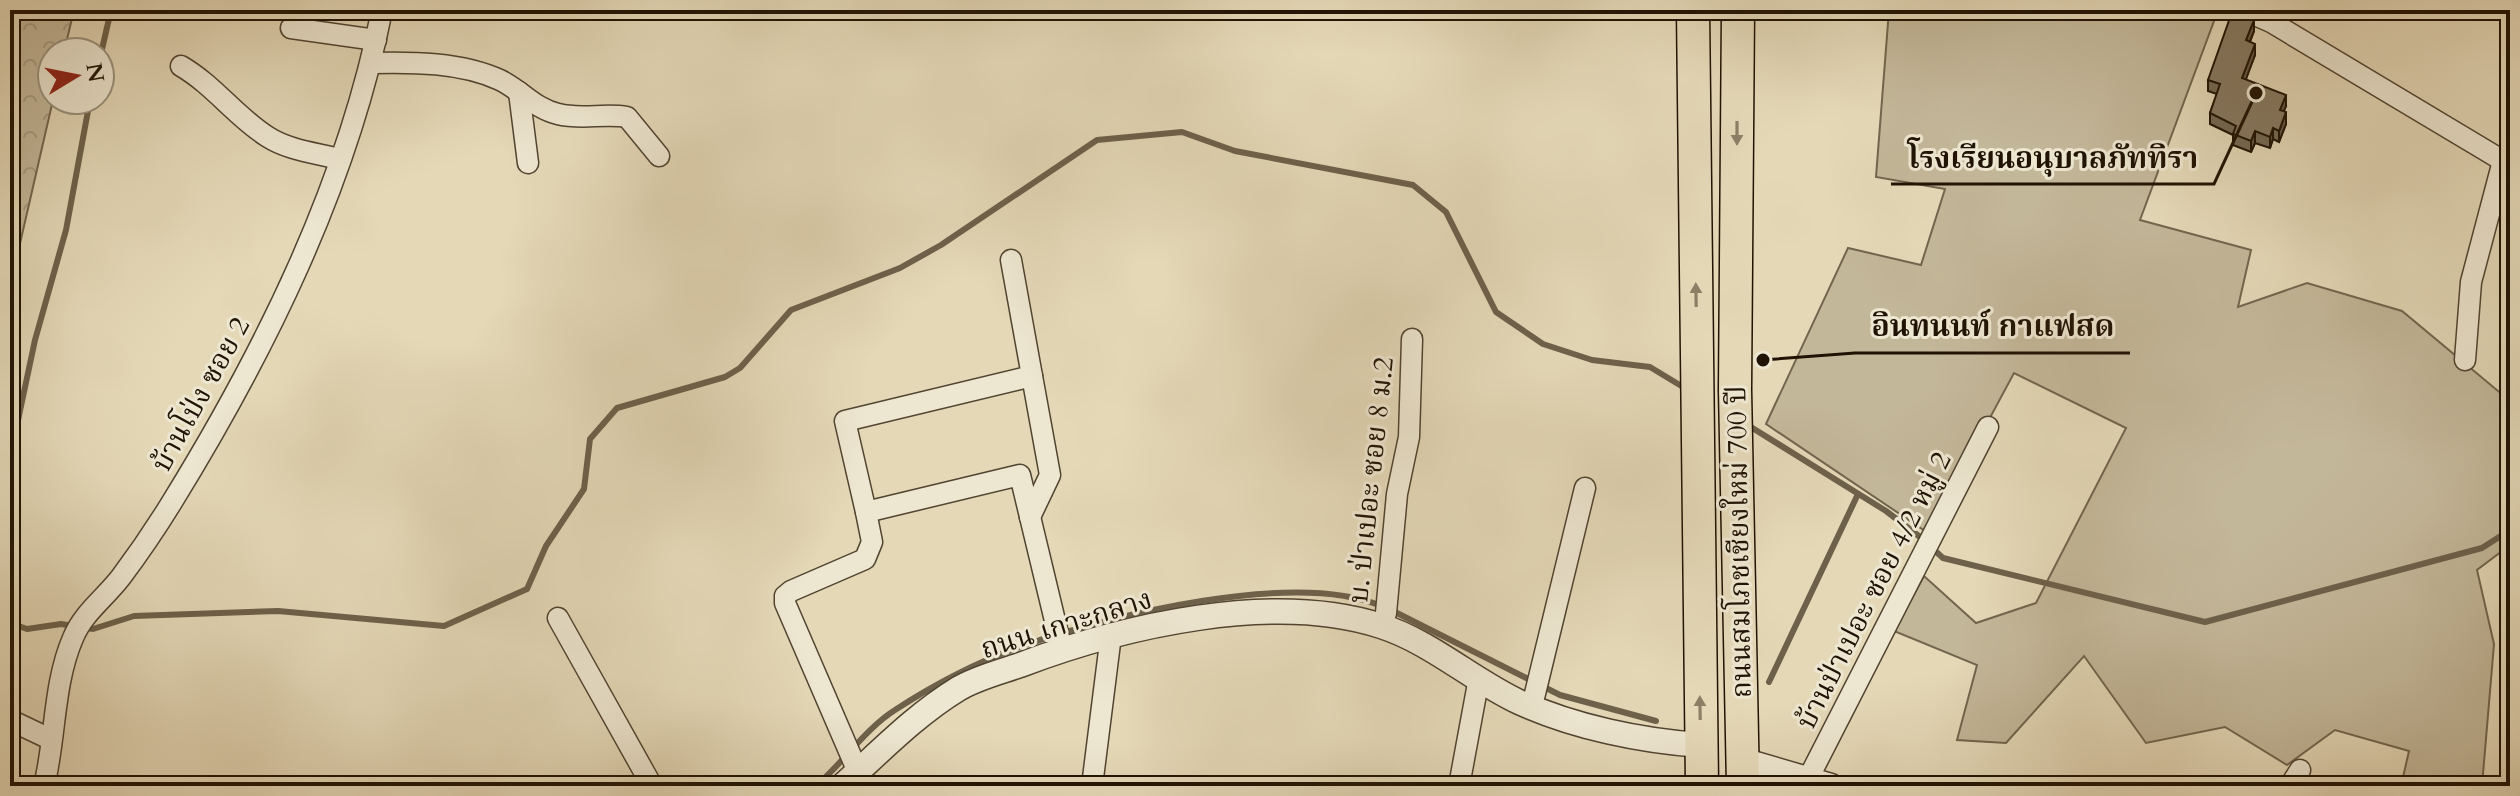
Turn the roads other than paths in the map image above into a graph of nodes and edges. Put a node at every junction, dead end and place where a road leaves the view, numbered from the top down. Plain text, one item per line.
1 (382, 10) edge
2 (1693, 10) edge
3 (1738, 10) edge
4 (2244, 10) edge
5 (291, 28) dead end
6 (376, 40) junction
7 (371, 63) junction
8 (181, 66) dead end
9 (519, 92) junction
10 (659, 156) dead end
11 (339, 159) junction
12 (528, 163) dead end
13 (2507, 163) edge
14 (1011, 260) dead end
15 (1412, 339) dead end
16 (2465, 360) dead end
17 (1032, 376) junction
18 (1988, 427) dead end
19 (1585, 488) dead end
20 (866, 512) junction
21 (1030, 517) junction
22 (1385, 614) junction
23 (558, 618) dead end
24 (1111, 635) junction
25 (1059, 640) junction
26 (1479, 678) junction
27 (1532, 706) junction
28 (10, 720) edge
29 (50, 739) junction
30 (1701, 745) junction
31 (850, 766) edge
32 (1743, 773) edge
33 (1808, 779) junction
34 (44, 786) edge
35 (652, 786) edge
36 (1092, 786) edge
37 (1459, 786) edge
38 (1702, 786) edge
39 (1831, 786) edge

1 - 6 street, บ้านโป่ง ซอย 2
30 -> 2 main road, ถนนสมโภชเชียงใหม่ 700 ปี
3 -> 32 main road, ถนนสมโภชเชียงใหม่ 700 ปี
4 - 13 street
5 - 6 street
6 - 7 street, บ้านโป่ง ซอย 2
7 - 9 street
7 - 11 street, บ้านโป่ง ซอย 2
8 - 11 street
9 - 10 street
9 - 12 street
11 - 29 street, บ้านโป่ง ซอย 2
13 - 16 street
14 - 17 street
15 - 22 street, บ. ป่าเปอะ ซอย 8 ม.2
17 - 20 street
17 - 21 street
18 - 33 street, บ้านป่าเปอะ ซอย 4/2 หมู่ 2
19 - 27 street
20 - 21 street
20 - 31 street
21 - 25 street
22 - 24 street, ถนน เกาะกลาง
22 - 26 street, ถนน เกาะกลาง
23 - 35 street
24 - 25 street, ถนน เกาะกลาง
24 - 36 street
25 - 31 street, ถนน เกาะกลาง
26 - 27 street, ถนน เกาะกลาง
26 - 37 street
27 - 30 street, ถนน เกาะกลาง
28 - 29 street
29 - 34 street, บ้านโป่ง ซอย 2
30 - 38 main road, ถนนสมโภชเชียงใหม่ 700 ปี
32 - 33 street
33 - 39 street

